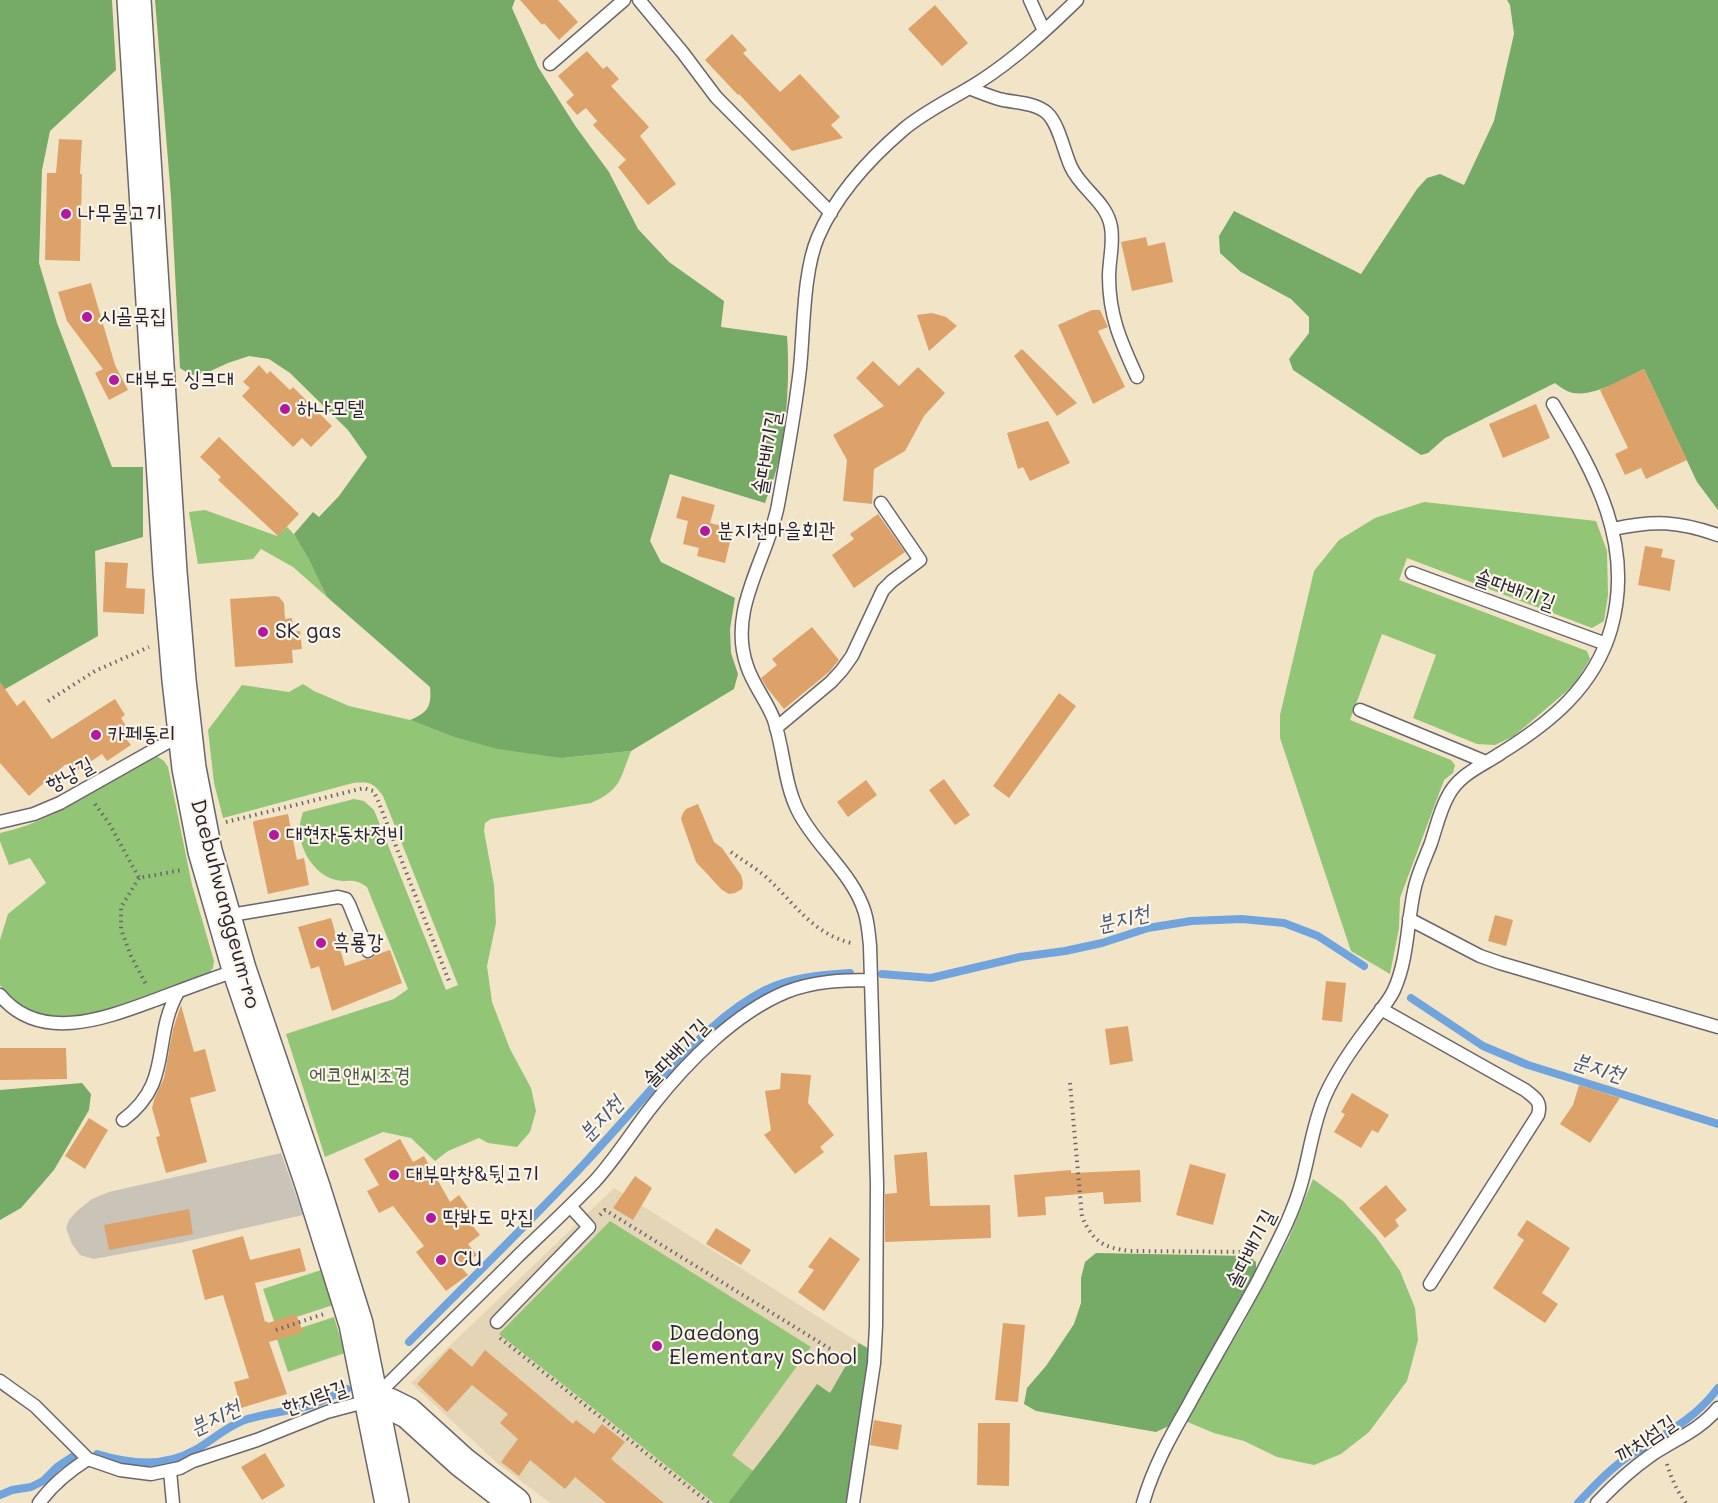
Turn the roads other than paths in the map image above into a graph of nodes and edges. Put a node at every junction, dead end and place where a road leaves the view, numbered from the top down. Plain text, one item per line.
1 (134, 0) edge
2 (624, 0) edge
3 (639, 0) edge
4 (1030, 0) edge
5 (1077, 0) edge
6 (1044, 32) junction
7 (550, 64) dead end
8 (969, 88) junction
9 (831, 213) junction
10 (1137, 377) dead end
11 (1553, 404) dead end
12 (881, 503) dead end
13 (1613, 530) junction
14 (1718, 535) edge
15 (1412, 573) dead end
16 (1606, 644) junction
17 (1360, 710) dead end
18 (776, 728) junction
19 (185, 732) junction
20 (1486, 762) junction
21 (0, 822) edge
22 (224, 916) junction
23 (1409, 919) junction
24 (368, 951) dead end
25 (239, 969) junction
26 (871, 980) junction
27 (178, 992) junction
28 (0, 994) edge
29 (1381, 1009) junction
30 (1718, 1027) edge
31 (123, 1120) dead end
32 (570, 1206) junction
33 (1430, 1284) dead end
34 (497, 1322) road end
35 (0, 1381) edge
36 (372, 1400) junction
37 (1718, 1408) edge
38 (88, 1459) junction
39 (170, 1471) junction
40 (39, 1503) edge
41 (173, 1503) edge
42 (392, 1503) edge
43 (515, 1503) edge
44 (853, 1503) edge
45 (1143, 1503) edge
46 (1597, 1503) edge

1 - 19 main road, Daebuhwanggeum-ro
2 - 7 lane
3 - 9 lane
4 - 6 lane
5 - 6 lane, 솔따배기길
6 - 8 lane, 솔따배기길
8 - 9 lane, 솔따배기길
8 - 10 lane
9 - 18 lane, 솔따배기길
11 - 13 lane, 솔따배기길
12 - 18 lane
13 - 14 lane
13 - 16 lane, 솔따배기길
15 - 16 lane, 솔따배기길
16 - 20 lane, 솔따배기길
17 - 20 lane
18 - 26 lane, 솔따배기길
19 - 21 lane, 항낭길
19 - 22 main road, Daebuhwanggeum-ro
20 - 23 lane, 솔따배기길
22 - 24 lane
22 - 25 main road, Daebuhwanggeum-ro
23 - 29 lane, 솔따배기길
23 - 30 lane
25 - 27 lane
25 - 36 main road, Daebuhwanggeum-ro
26 - 32 lane, 솔따배기길
26 - 44 lane, 솔따배기길
27 - 28 lane
27 - 31 lane
29 - 33 lane
29 - 45 lane, 솔따배기길
32 - 34 lane
32 - 36 lane, 솔따배기길
35 - 38 lane, 한지락길
36 - 39 lane, 한지락길
36 - 42 main road, Daebuhwanggeum-ro
36 - 43 street
37 - 46 lane, 까치섬길
38 - 39 lane, 한지락길
38 - 40 lane
39 - 41 lane

